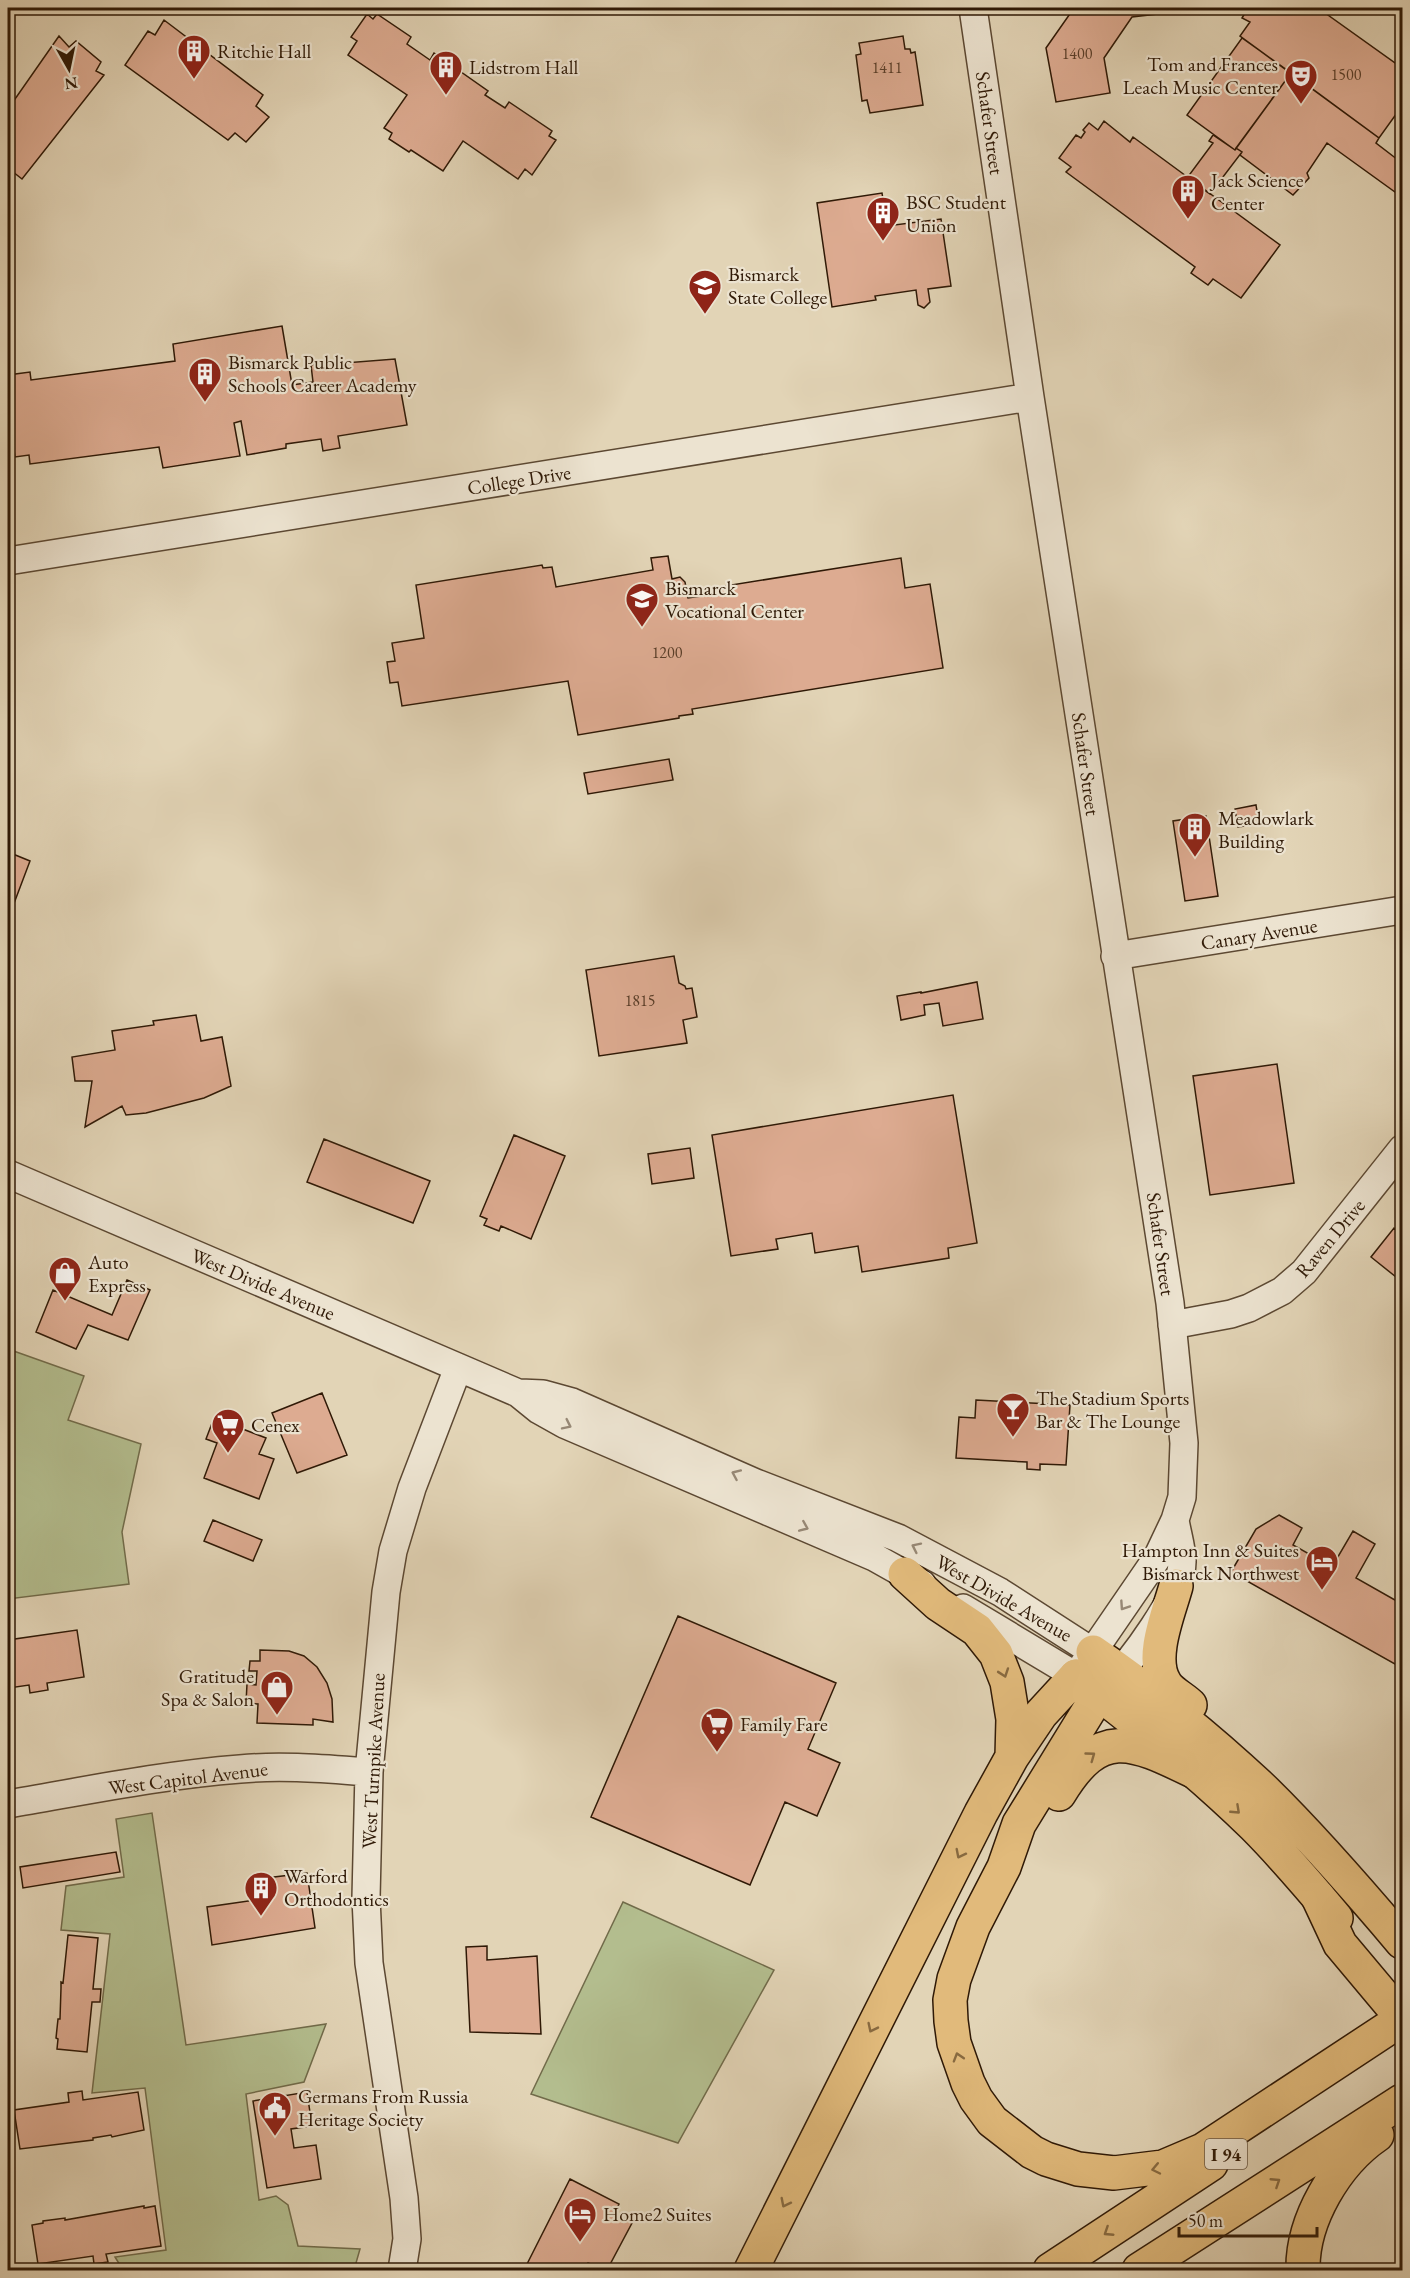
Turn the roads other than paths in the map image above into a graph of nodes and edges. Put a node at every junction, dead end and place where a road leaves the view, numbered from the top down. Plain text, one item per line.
1 (973, 8) edge
2 (1030, 397) junction
3 (8, 561) edge
4 (1402, 909) edge
5 (1115, 956) junction
6 (1402, 1149) edge
7 (8, 1174) edge
8 (1172, 1325) junction
9 (458, 1368) junction
10 (518, 1393) junction
11 (1174, 1520) junction
12 (905, 1574) junction
13 (1176, 1586) junction
14 (1097, 1673) junction
15 (1221, 1752) junction
16 (1012, 1757) junction
17 (1193, 1771) junction
18 (369, 1772) junction
19 (8, 1804) edge
20 (1004, 1867) junction
21 (1402, 1942) edge
22 (1385, 1982) edge
23 (1402, 2019) edge
24 (1402, 2038) edge
25 (1402, 2101) edge
26 (1402, 2117) edge
27 (402, 2271) edge
28 (751, 2271) edge
29 (1050, 2271) edge
30 (1139, 2271) edge
31 (1303, 2271) edge

1 - 2 street, Schafer Street
2 - 3 street, College Drive
2 - 5 street, Schafer Street
4 - 5 street, Canary Avenue
5 - 8 street, Schafer Street
6 - 8 street, Raven Drive
7 - 9 street, West Divide Avenue
8 - 11 street, Schafer Street
9 - 10 street, West Divide Avenue
9 - 18 street, West Turnpike Avenue
10 -> 12 street, West Divide Avenue
14 -> 10 street, West Divide Avenue
11 - 13 street, Schafer Street
11 -> 14 street, Schafer Street
12 - 14 street, West Divide Avenue
12 -> 16 main road
13 - 14 street, Schafer Street
13 - 15 main road
14 - 15 main road, West Divide Avenue
14 - 16 main road
14 - 17 main road, West Divide Avenue
14 - 20 main road
15 - 21 main road, West Divide Avenue
16 -> 28 main road
20 -> 17 main road
17 -> 22 main road, West Divide Avenue
18 - 19 street, West Capitol Avenue
18 - 27 street, West Turnpike Avenue
23 -> 20 main road
22 - 23 main road, West Divide Avenue
24 -> 29 main road, I 94
30 -> 25 main road, I 94
26 - 31 main road

